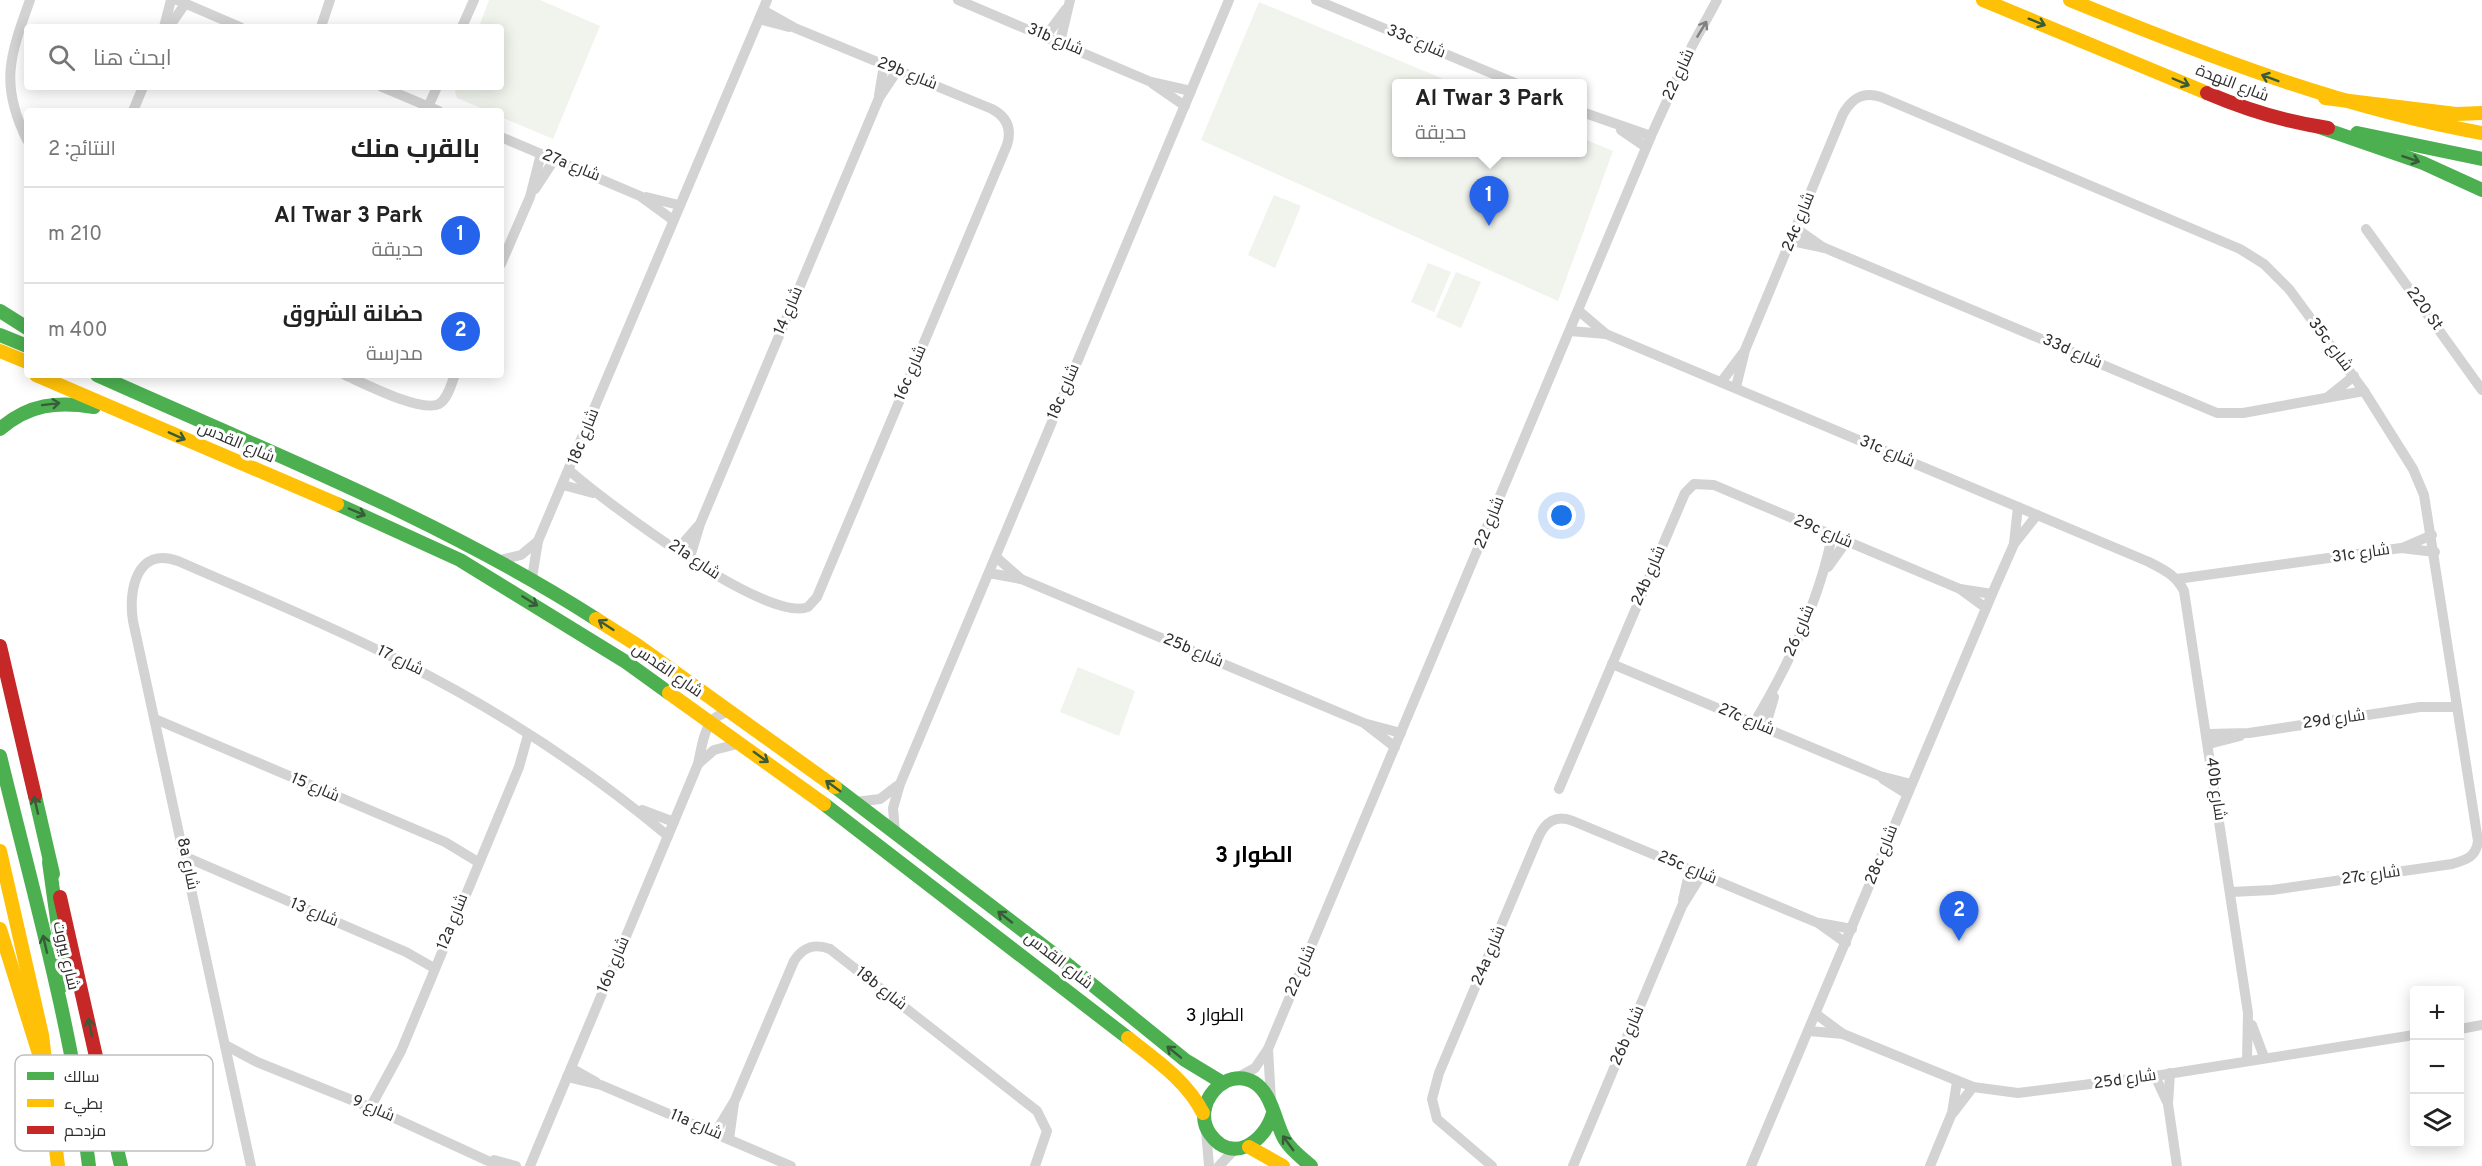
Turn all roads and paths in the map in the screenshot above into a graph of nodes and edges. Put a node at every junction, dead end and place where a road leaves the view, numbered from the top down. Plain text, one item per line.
1 (30, 0) edge
2 (171, 0) edge
3 (330, 0) edge
4 (474, 0) edge
5 (958, 0) edge
6 (1229, 0) edge
7 (1316, 0) edge
8 (1718, 0) edge
9 (1983, 0) edge
10 (2070, 0) edge
11 (181, 2) edge
12 (1068, 4) edge
13 (763, 10) edge
14 (165, 24) edge
15 (170, 24) edge
16 (233, 24) edge
17 (320, 24) edge
18 (463, 24) edge
19 (1046, 36) junction
20 (1060, 42) junction
21 (884, 65) junction
22 (897, 71) junction
23 (1503, 79) edge
24 (1151, 82) junction
25 (141, 90) edge
26 (389, 90) edge
27 (437, 90) edge
28 (1191, 91) junction
29 (1857, 97) joint
30 (879, 98) junction
31 (2325, 98) junction
32 (1185, 106) junction
33 (134, 108) edge
34 (432, 108) edge
35 (434, 108) edge
36 (2482, 112) edge
37 (1587, 114) edge
38 (2316, 126) junction
39 (1009, 130) joint
40 (2482, 133) edge
41 (24, 136) edge
42 (504, 138) edge
43 (1649, 141) junction
44 (541, 154) junction
45 (2482, 159) edge
46 (554, 160) junction
47 (2482, 190) edge
48 (640, 196) junction
49 (530, 197) junction
50 (679, 205) junction
51 (673, 220) junction
52 (1797, 229) junction
53 (2366, 229) dead end
54 (1792, 241) junction
55 (1824, 248) junction
56 (504, 257) edge
57 (0, 311) edge
58 (1579, 311) junction
59 (24, 326) edge
60 (1570, 331) junction
61 (0, 334) edge
62 (1606, 334) junction
63 (24, 345) edge
64 (1745, 350) junction
65 (0, 351) edge
66 (0, 360) edge
67 (24, 361) edge
68 (24, 370) edge
69 (2354, 376) junction
70 (43, 378) edge
71 (104, 378) edge
72 (352, 378) edge
73 (454, 378) edge
74 (1722, 381) junction
75 (1736, 387) junction
76 (2482, 390) edge
77 (2364, 392) junction
78 (2328, 397) junction
79 (124, 412) junction
80 (0, 429) edge
81 (570, 471) junction
82 (563, 485) junction
83 (1687, 489) joint
84 (593, 493) junction
85 (2018, 507) junction
86 (2037, 515) junction
87 (700, 524) junction
88 (2432, 535) junction
89 (1832, 536) junction
90 (538, 541) junction
91 (1846, 542) junction
92 (2014, 544) junction
93 (2402, 548) junction
94 (678, 549) junction
95 (2435, 552) junction
96 (690, 557) junction
97 (996, 557) junction
98 (460, 560) junction
99 (500, 560) junction
100 (145, 565) joint
101 (2168, 571) joint
102 (1825, 572) junction
103 (989, 573) junction
104 (2213, 576) junction
105 (532, 578) junction
106 (1022, 579) junction
107 (2177, 579) junction
108 (1960, 589) junction
109 (2184, 591) junction
110 (1992, 594) junction
111 (1986, 608) junction
112 (802, 609) joint
113 (0, 646) edge
114 (1612, 664) junction
115 (1775, 690) junction
116 (2455, 694) junction
117 (2457, 706) junction
118 (2420, 707) junction
119 (731, 712) junction
120 (155, 719) junction
121 (710, 721) junction
122 (1364, 723) junction
123 (1754, 723) junction
124 (1765, 728) junction
125 (158, 732) junction
126 (186, 733) junction
127 (1401, 733) junction
128 (532, 738) junction
129 (2208, 739) junction
130 (741, 743) junction
131 (1395, 747) junction
132 (0, 756) edge
133 (698, 764) junction
134 (900, 784) junction
135 (1559, 789) dead end
136 (1909, 789) junction
137 (855, 802) junction
138 (636, 808) junction
139 (1554, 818) joint
140 (674, 822) junction
141 (894, 832) junction
142 (668, 836) junction
143 (0, 851) edge
144 (186, 857) junction
145 (480, 857) junction
146 (2470, 859) joint
147 (49, 862) junction
148 (1690, 869) junction
149 (189, 872) junction
150 (222, 873) junction
151 (1702, 874) junction
152 (2232, 896) junction
153 (1682, 906) junction
154 (1818, 923) junction
155 (0, 929) edge
156 (1852, 929) junction
157 (1846, 943) junction
158 (436, 964) junction
159 (61, 1010) junction
160 (1816, 1014) junction
161 (2248, 1014) junction
162 (2482, 1025) edge
163 (2464, 1028) edge
164 (1809, 1031) junction
165 (1843, 1034) junction
166 (2410, 1036) edge
167 (227, 1046) junction
168 (1268, 1049) junction
169 (40, 1055) edge
170 (44, 1055) edge
171 (70, 1055) edge
172 (96, 1055) edge
173 (2264, 1057) junction
174 (2247, 1060) junction
175 (230, 1061) junction
176 (257, 1062) junction
177 (569, 1072) junction
178 (2170, 1073) junction
179 (2156, 1076) junction
180 (1229, 1081) junction
181 (1957, 1082) junction
182 (1973, 1087) junction
183 (735, 1100) junction
184 (2168, 1104) junction
185 (1272, 1107) junction
186 (375, 1109) junction
187 (1952, 1113) junction
188 (1204, 1119) junction
189 (715, 1133) junction
190 (729, 1139) junction
191 (1242, 1148) junction
192 (56, 1151) edge
193 (87, 1151) edge
194 (118, 1151) edge
195 (488, 1159) junction
196 (58, 1166) edge
197 (89, 1166) edge
198 (121, 1166) edge
199 (251, 1166) edge
200 (499, 1166) edge
201 (516, 1166) edge
202 (530, 1166) edge
203 (791, 1166) edge
204 (1035, 1166) edge
205 (1209, 1166) edge
206 (1219, 1166) edge
207 (1283, 1166) edge
208 (1311, 1166) edge
209 (1492, 1166) edge
210 (1573, 1166) edge
211 (1751, 1166) edge
212 (1930, 1166) edge
213 (2177, 1166) edge

1 - 41 street
2 - 14 street
3 - 17 street
4 - 18 street
5 - 19 street, 31b شارع
6 - 28 street, 18c شارع
7 - 23 street, 33c شارع
43 -> 8 street, شارع 22
9 -> 38 main road, شارع النهدة
31 -> 10 main road, شارع النهدة
11 - 15 street
11 - 16 street
12 - 19 street
12 - 20 street
13 - 21 street, 29b شارع
13 - 50 street, 18c شارع
19 - 20 street, 31b شارع
20 - 24 street, 31b شارع
21 - 22 street, 29b شارع
21 - 30 street, شارع 14
22 - 30 street, شارع 14
22 - 39 street, 29b شارع
24 - 28 street, 31b شارع
24 - 32 street, 31b شارع
25 - 33 street
26 - 34 street
27 - 35 street
28 - 32 street, 18c شارع
29 - 52 street, 24c شارع
29 - 69 street, 35c شارع
30 - 87 street, شارع 14
31 - 36 main road
31 - 40 main road, شارع النهدة
32 - 97 street, 18c شارع
37 - 43 street
38 - 45 main road, شارع النهدة
38 -> 47 main road
39 - 112 street, 16c شارع
42 - 44 street, 27a شارع
43 - 58 street, شارع 22
44 - 46 street, 27a شارع
44 - 49 street
46 - 48 street, 27a شارع
46 - 49 street
48 - 50 street, 27a شارع
48 - 51 street, 27a شارع
49 - 56 street
50 - 51 street, 18c شارع
51 - 81 street, 18c شارع
52 - 54 street, 24c شارع
52 - 55 street, 33d شارع
53 - 76 street, 220 St
54 - 55 street, 33d شارع
54 - 64 street, 24c شارع
55 - 78 street, 33d شارع
57 - 59 main road
58 - 60 street, شارع 22
58 - 62 street, 31c شارع
60 - 62 street, 31c شارع
60 - 127 street, شارع 22
61 - 63 main road
62 - 74 street, 31c شارع
64 - 74 street, 24c شارع
64 - 75 street, 24c شارع
65 - 67 main road
66 - 68 main road
69 - 77 street, 35c شارع
69 - 78 street, 33d شارع
70 - 79 main road, شارع القدس
71 - 99 main road, شارع القدس
72 - 73 street
74 - 75 street, 31c شارع
75 - 85 street, 31c شارع
77 - 78 street, 33d شارع
77 - 88 street, 35c شارع
80 -> 79 main road
79 -> 98 main road, شارع القدس
81 - 82 street, 18c شارع
81 - 84 street, 21a شارع
82 - 84 street, 21a شارع
82 - 90 street, 18c شارع
83 - 89 street, 29c شارع
83 - 114 street, 24b شارع
84 - 94 street, 21a شارع
85 - 86 street, 31c شارع
85 - 92 street, 28c شارع
86 - 92 street, 28c شارع
86 - 101 street, 31c شارع
87 - 94 street, شارع 14
87 - 96 street, شارع 14
88 - 93 street, 31c شارع
88 - 95 street, 35c شارع
89 - 91 street, 29c شارع
89 - 102 street, شارع 26
90 - 99 street
90 - 105 street, 18c شارع
91 - 102 street, شارع 26
91 - 108 street, 29c شارع
92 - 110 street, 28c شارع
93 - 95 street, 31c شارع
93 - 104 street, 31c شارع
94 - 96 street, 21a شارع
95 - 116 street, 35c شارع
96 - 112 street, 21a شارع
97 - 103 street, 18c شارع
97 - 106 street, 25b شارع
98 - 105 main road
98 -> 121 main road, شارع القدس
99 - 105 main road, شارع القدس
100 - 120 street, 8a شارع
100 - 128 street, شارع 17
101 - 107 street, 40b شارع
102 - 115 street, شارع 26
103 - 106 street, 25b شارع
103 - 134 street, 18c شارع
104 - 107 street, 31c شارع
104 - 109 street, 31c شارع
119 -> 105 main road, شارع القدس
106 - 122 street, 25b شارع
107 - 109 street, 40b شارع
108 - 110 street, 29c شارع
108 - 111 street, 29c شارع
109 - 129 street, 40b شارع
110 - 111 street, 28c شارع
111 - 136 street, 28c شارع
147 -> 113 main road
114 - 123 street, 27c شارع
114 - 135 street, 24b شارع
115 - 123 street, شارع 26
115 - 124 street, شارع 26
116 - 117 street, 35c شارع
116 - 118 street, 29d شارع
117 - 118 street, 29d شارع
117 - 146 street, 35c شارع
118 - 129 street, 29d شارع
119 - 121 street
137 -> 119 main road, شارع القدس
120 - 125 street, 8a شارع
120 - 126 street, شارع 15
121 - 130 main road, شارع القدس
121 - 133 street, 16b شارع
122 - 127 street, 25b شارع
122 - 131 street, 25b شارع
123 - 124 street, 27c شارع
124 - 136 street, 27c شارع
125 - 126 street, شارع 15
125 - 144 street, 8a شارع
126 - 145 street, شارع 15
127 - 131 street, شارع 22
128 - 138 street, شارع 17
128 - 145 street, 12a شارع
129 - 152 street, 40b شارع
130 - 133 street
130 -> 188 main road, شارع القدس
131 - 168 street, شارع 22
159 -> 132 main road, شارع بيروت
133 - 140 street, 16b شارع
134 - 137 street
134 - 141 street, 18c شارع
136 - 156 street, 28c شارع
137 - 141 main road, شارع القدس
138 - 140 street, شارع 17
138 - 142 street, شارع 17
139 - 148 street, 25c شارع
139 - 209 street, 24a شارع
140 - 142 street, 16b شارع
180 -> 141 main road, شارع القدس
142 - 177 street, 16b شارع
143 - 170 main road
144 - 149 street, 8a شارع
144 - 150 street, شارع 13
145 - 158 street, 12a شارع
146 - 152 street, 27c شارع
147 - 159 main road
172 -> 147 main road
148 - 151 street, 25c شارع
148 - 153 street, 26b شارع
149 - 150 street, شارع 13
149 - 167 street, 8a شارع
150 - 158 street, شارع 13
151 - 153 street, 26b شارع
151 - 154 street, 25c شارع
152 - 161 street, 40b شارع
153 - 210 street, 26b شارع
154 - 156 street, 25c شارع
154 - 157 street, 25c شارع
155 - 169 main road
156 - 157 street, 28c شارع
157 - 160 street, 28c شارع
158 - 186 street, 12a شارع
159 - 171 main road, شارع بيروت
160 - 164 street, 28c شارع
160 - 165 street, 25d شارع
161 - 173 street, 40b شارع
161 - 174 street, 40b شارع
162 - 163 street
164 - 165 street, 25d شارع
164 - 211 street, 28c شارع
165 - 181 street, 25d شارع
166 - 173 street, 25d شارع
167 - 175 street, 8a شارع
167 - 176 street, شارع 9
168 - 180 street, شارع 22
168 - 185 street, شارع 22
173 - 174 street, 25d شارع
174 - 178 street, 25d شارع
175 - 176 street, شارع 9
175 - 199 street, 8a شارع
176 - 186 street, شارع 9
177 - 189 street, 11a شارع
177 - 202 street, 16b شارع
178 - 179 street, 25d شارع
178 - 184 street
179 - 182 street, 25d شارع
179 - 184 street
180 - 185 main road
180 - 188 main road
181 - 182 street, 25d شارع
181 - 187 street
182 - 187 street
183 - 189 street, 18b شارع
183 - 190 street, 18b شارع
183 - 204 street, 18b شارع
184 - 213 street
185 - 191 main road
208 -> 185 main road
186 - 195 street, شارع 9
187 - 212 street
188 - 191 main road
188 - 205 street
189 - 190 street, 11a شارع
190 - 203 street, 11a شارع
191 - 206 street
191 - 207 main road
192 - 196 main road
193 - 197 main road, شارع بيروت
198 -> 194 main road
195 - 200 street, شارع 9
195 - 201 street, شارع 9

